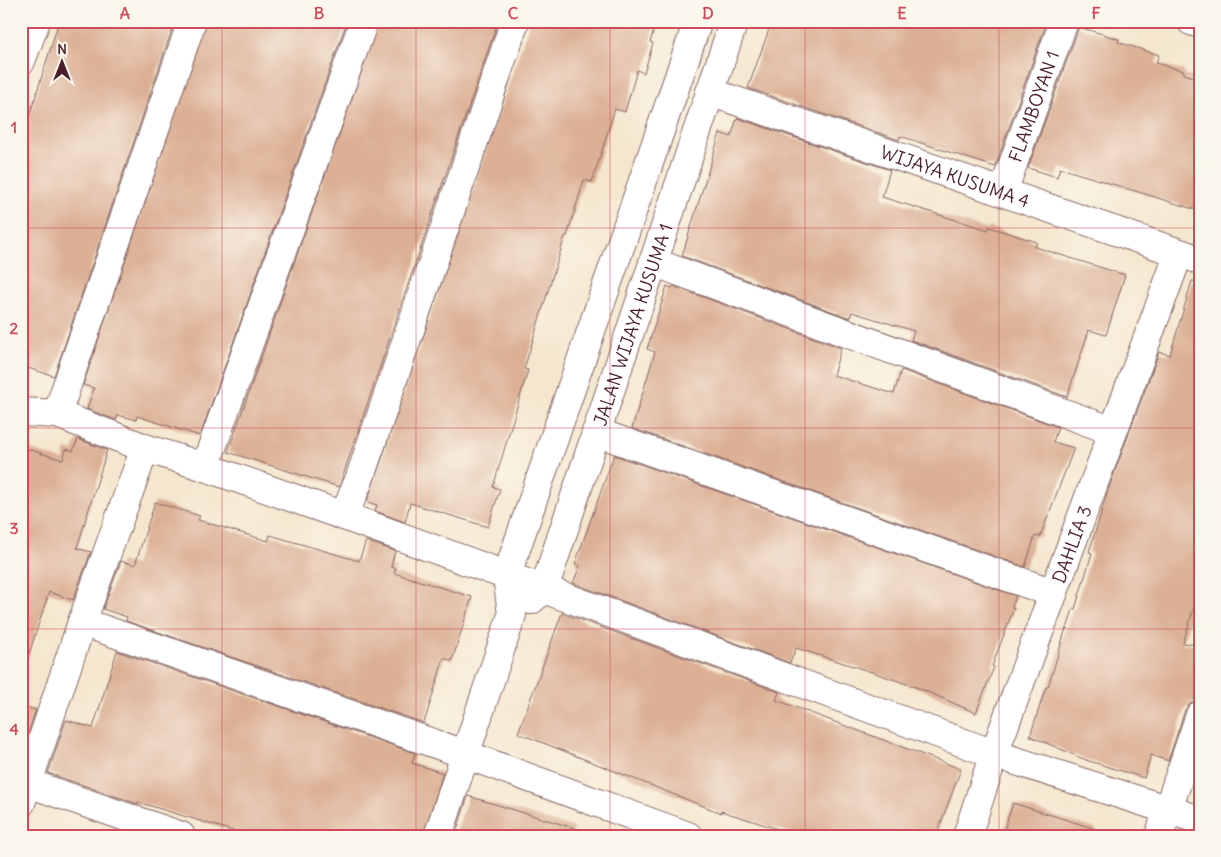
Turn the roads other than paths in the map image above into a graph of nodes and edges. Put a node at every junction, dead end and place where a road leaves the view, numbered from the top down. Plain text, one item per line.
1 (36, 21) edge
2 (192, 21) edge
3 (364, 21) edge
4 (514, 21) edge
5 (698, 21) edge
6 (734, 21) edge
7 (1064, 21) edge
8 (1192, 21) edge
9 (1200, 24) edge
10 (21, 61) edge
11 (710, 92) junction
12 (1003, 192) junction
13 (1190, 256) edge
14 (653, 262) junction
15 (21, 412) edge
16 (57, 414) junction
17 (1113, 431) junction
18 (596, 432) junction
19 (145, 448) junction
20 (205, 467) junction
21 (344, 516) junction
22 (508, 575) junction
23 (544, 589) junction
24 (1053, 593) junction
25 (512, 615) junction
26 (82, 622) junction
27 (1200, 715) edge
28 (994, 754) junction
29 (465, 755) junction
30 (24, 793) edge
31 (1168, 810) junction
32 (1200, 820) edge
33 (181, 836) edge
34 (438, 836) edge
35 (688, 836) edge
36 (967, 836) edge
37 (1159, 836) edge

1 - 10 street
2 - 16 street
3 - 20 street
4 - 21 street
5 - 22 street, JALAN WIJAYA KUSUMA 1
6 - 11 street, JALAN WIJAYA KUSUMA 1
7 - 12 street, FLAMBOYAN 1
8 - 9 street
11 - 12 street, WIJAYA KUSUMA 4
11 - 14 street, JALAN WIJAYA KUSUMA 1
12 - 13 street, WIJAYA KUSUMA 4
13 - 17 street, DAHLIA 3
14 - 17 street
14 - 18 street, JALAN WIJAYA KUSUMA 1
15 - 16 street
16 - 19 street
17 - 24 street, DAHLIA 3
18 - 23 street, JALAN WIJAYA KUSUMA 1
18 - 24 street
19 - 20 street
19 - 26 street
20 - 21 street
21 - 22 street
22 - 23 street
22 - 25 street, JALAN WIJAYA KUSUMA 1
23 - 25 street
23 - 28 street
24 - 28 street, DAHLIA 3
25 - 29 street, JALAN WIJAYA KUSUMA 1
26 - 29 street
26 - 30 street
27 - 31 street
28 - 31 street
28 - 36 street, DAHLIA 3
29 - 34 street, JALAN WIJAYA KUSUMA 1
29 - 35 street
30 - 33 street
31 - 32 street
31 - 37 street

